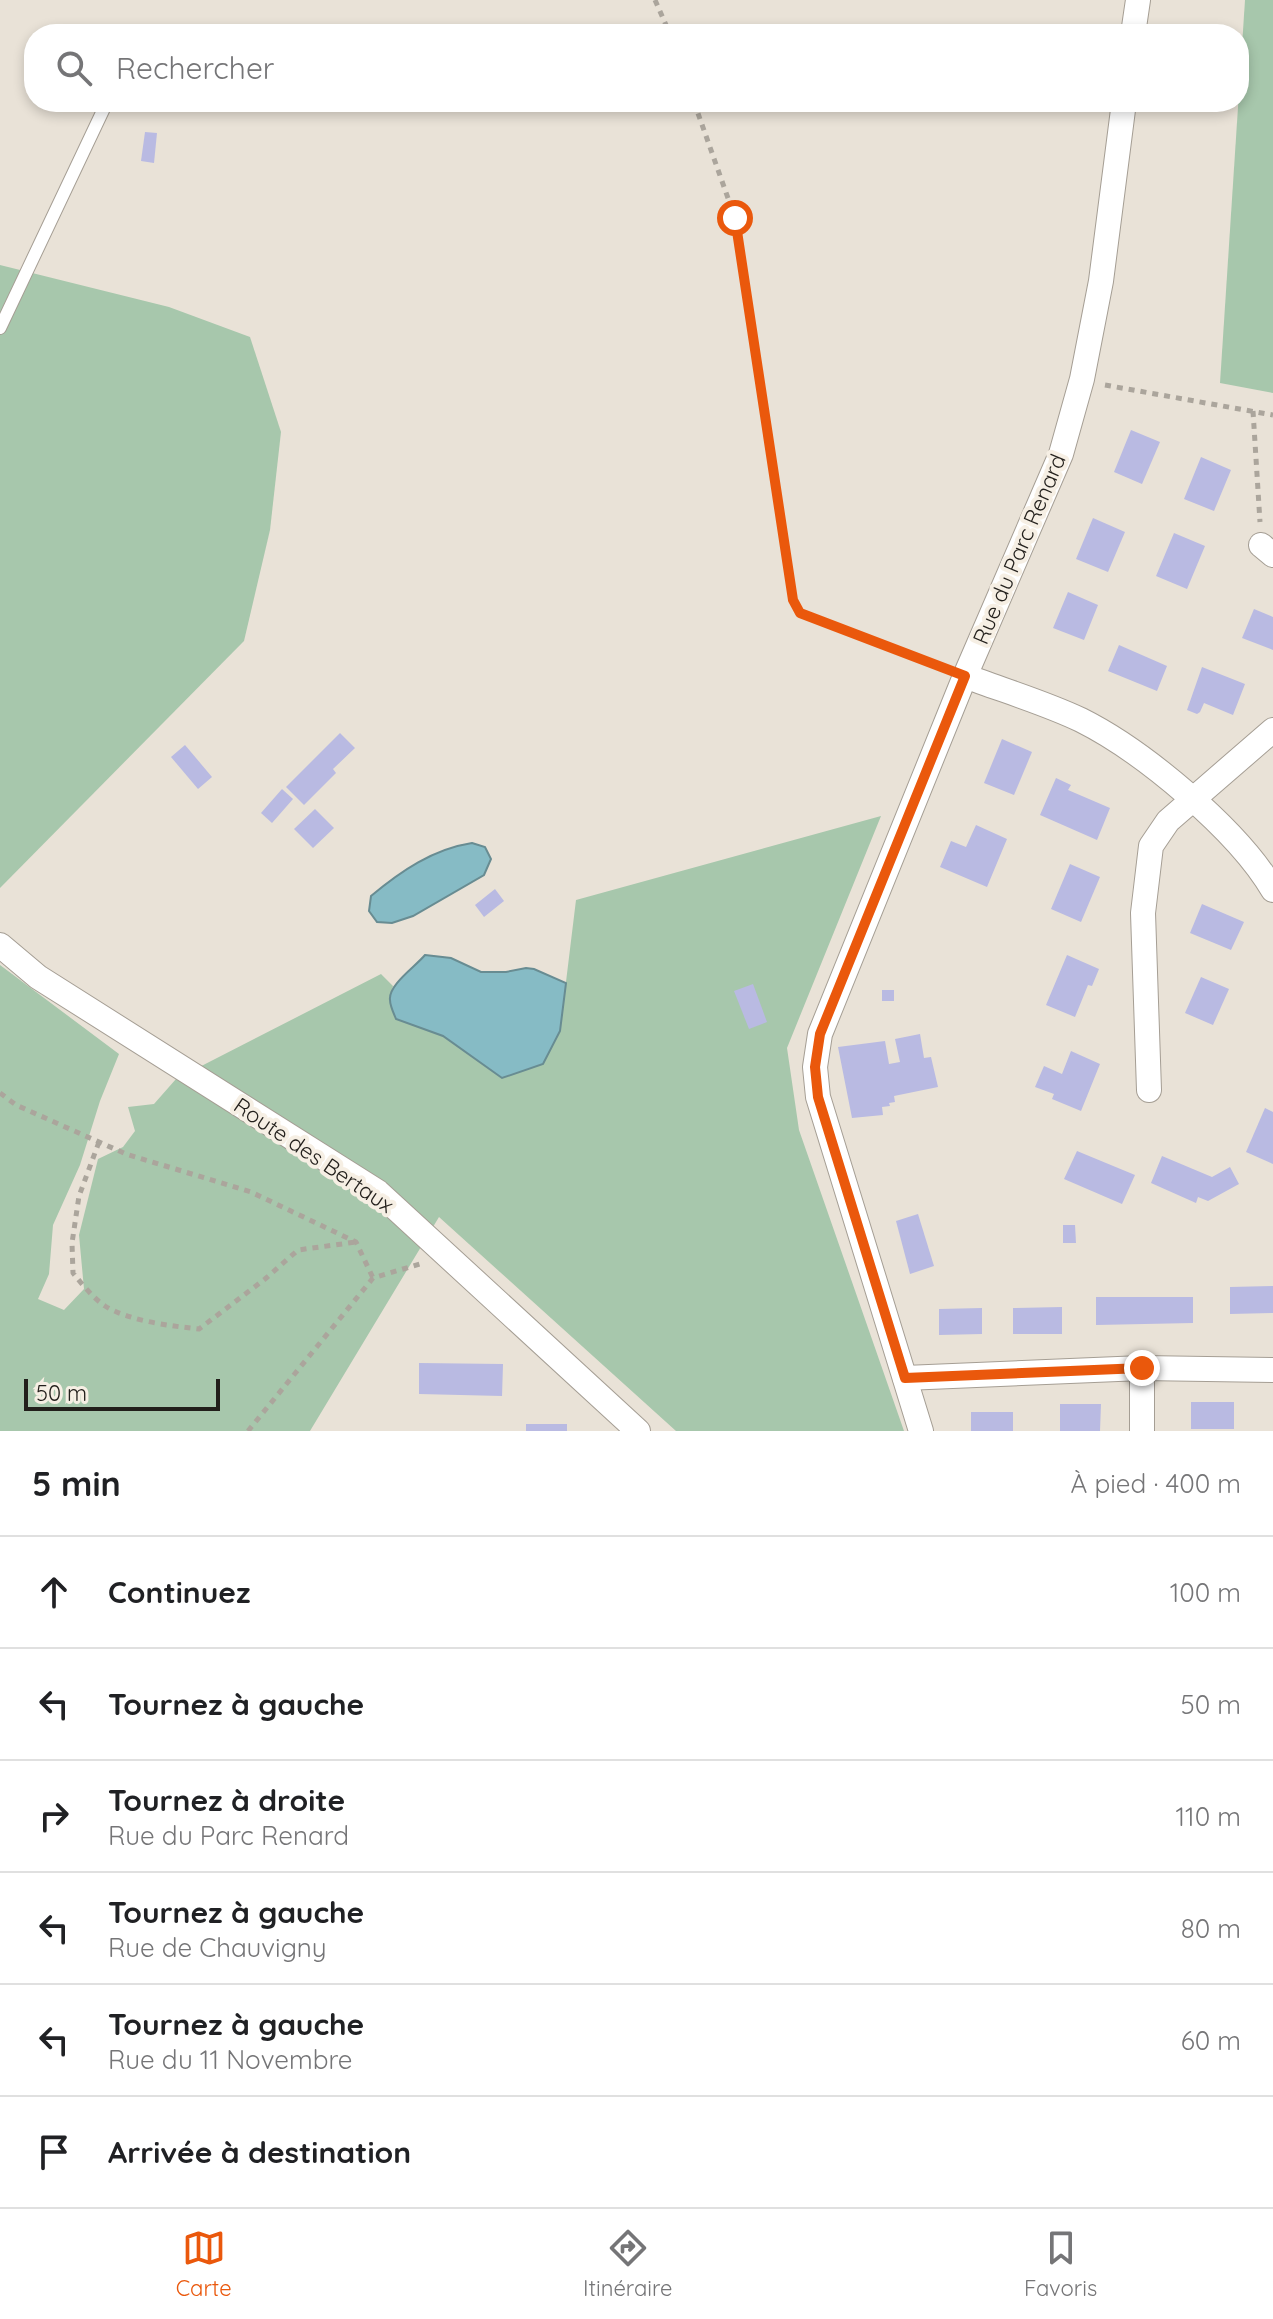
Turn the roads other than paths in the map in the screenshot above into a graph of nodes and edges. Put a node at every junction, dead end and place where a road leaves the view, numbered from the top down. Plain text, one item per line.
1 (1138, 0) edge
2 (1134, 24) edge
3 (102, 112) edge
4 (1123, 112) edge
5 (0, 328) edge
6 (965, 676) junction
7 (1273, 730) edge
8 (1194, 800) junction
9 (1273, 890) edge
10 (0, 945) edge
11 (1149, 1090) dead end
12 (1142, 1368) junction
13 (1273, 1370) edge
14 (905, 1378) junction
15 (638, 1431) edge
16 (921, 1431) edge
17 (1142, 1431) edge

1 - 2 street
3 - 5 lane
4 - 6 street, Rue du Parc Renard
6 - 8 street
6 - 14 street, Rue du Parc Renard
7 - 8 street
8 - 9 street
8 - 11 street
10 - 15 street, Route des Bertaux
12 - 13 street
12 - 14 street
12 - 17 street
14 - 16 street, Rue du Parc Renard

